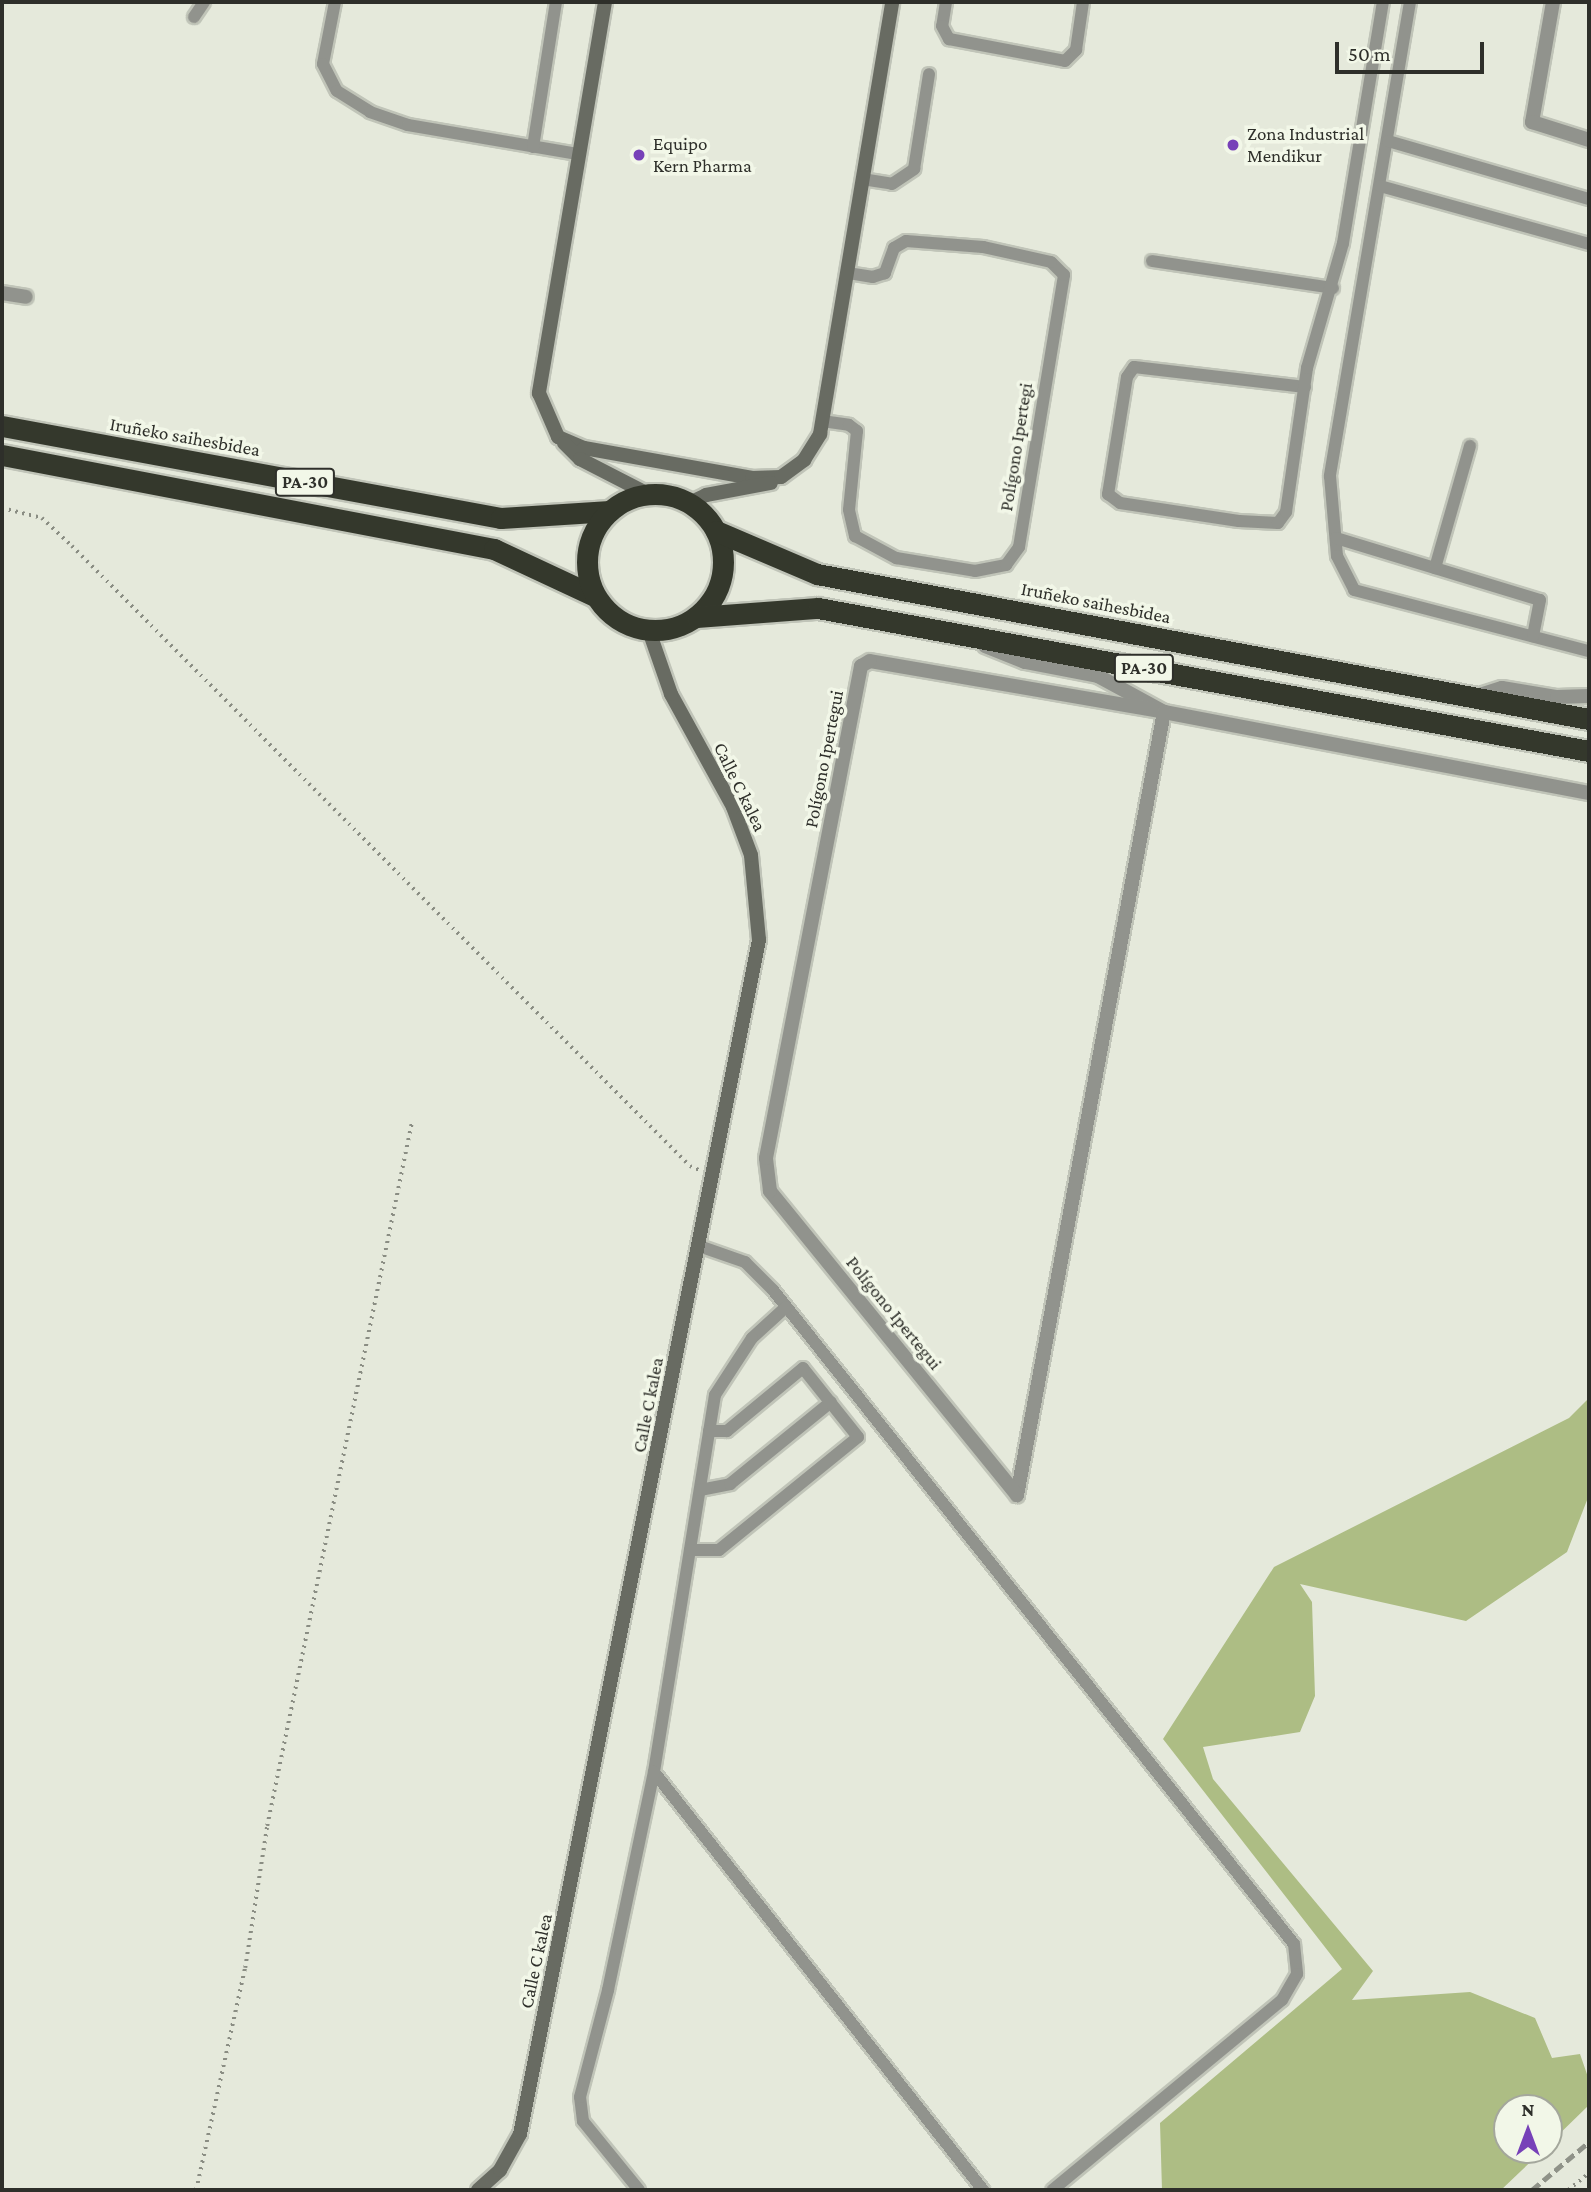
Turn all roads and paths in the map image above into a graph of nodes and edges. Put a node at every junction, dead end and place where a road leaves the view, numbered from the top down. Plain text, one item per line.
1 (204, 2) edge
2 (335, 2) edge
3 (556, 2) edge
4 (605, 2) edge
5 (892, 2) edge
6 (946, 2) edge
7 (1083, 2) edge
8 (1383, 2) edge
9 (1410, 2) edge
10 (1553, 2) edge
11 (194, 17) dead end
12 (929, 75) dead end
13 (1589, 140) edge
14 (1388, 141) junction
15 (533, 147) junction
16 (578, 154) junction
17 (862, 179) junction
18 (1380, 186) junction
19 (1589, 199) edge
20 (1589, 244) edge
21 (1152, 261) dead end
22 (847, 273) junction
23 (1333, 288) junction
24 (2, 293) edge
25 (26, 298) dead end
26 (1304, 387) junction
27 (822, 421) junction
28 (2, 426) edge
29 (558, 437) junction
30 (1470, 446) dead end
31 (2, 455) edge
32 (782, 477) junction
33 (648, 494) junction
34 (689, 503) junction
35 (2, 508) edge
36 (610, 511) junction
37 (716, 531) junction
38 (1336, 538) junction
39 (1435, 568) junction
40 (595, 596) junction
41 (697, 617) junction
42 (649, 631) junction
43 (948, 631) junction
44 (1533, 636) junction
45 (1589, 651) edge
46 (1589, 696) edge
47 (1475, 697) junction
48 (1164, 712) junction
49 (1589, 719) edge
50 (1589, 751) edge
51 (1589, 793) edge
52 (412, 1121) dead end
53 (713, 1175) junction
54 (699, 1247) junction
55 (786, 1307) junction
56 (831, 1402) junction
57 (709, 1431) junction
58 (700, 1490) junction
59 (690, 1550) junction
60 (654, 1772) junction
61 (1589, 2173) edge
62 (196, 2190) edge
63 (478, 2190) edge
64 (639, 2190) edge
65 (983, 2190) edge
66 (1052, 2190) edge
67 (1569, 2190) edge

1 - 11 lane
2 - 15 lane
3 - 15 lane
4 - 16 street
5 - 17 street
6 - 7 lane
8 - 23 lane
9 - 14 lane
10 - 13 street
12 - 17 lane
14 - 18 lane
14 - 19 lane
15 - 16 lane
16 - 29 street
17 - 22 street
18 - 20 lane
18 - 38 lane
21 - 23 lane
22 - 27 street
22 - 27 lane, Polígono Ipertegi
23 - 26 lane
24 - 25 street
26 - 26 lane
27 - 32 street
28 - 36 highway, Iruñeko saihesbidea / PA-30
29 - 32 street
29 - 33 street
30 - 39 lane
31 - 40 highway, PA-30
32 - 34 street
33 - 34 highway
33 - 36 highway, PA-30
34 - 37 highway, PA-30
35 - 53 path
36 - 40 highway
37 - 41 highway
37 - 47 highway, Iruñeko saihesbidea / PA-30
38 - 39 lane
38 - 44 lane
39 - 44 lane
40 - 42 highway, PA-30
41 - 42 highway, PA-30
41 - 43 highway, PA-30
42 - 53 street, Calle C kalea
43 - 48 street
43 - 50 highway, PA-30
44 - 45 lane
46 - 47 street, Iruñeko saihesbidea
47 - 49 highway, Iruñeko saihesbidea / PA-30
48 - 48 street, Polígono Ipertegui
48 - 51 street
52 - 62 path
53 - 54 street, Calle C kalea
54 - 55 lane
54 - 63 street, Calle C kalea
55 - 57 lane
55 - 66 lane
56 - 57 lane
56 - 58 lane
56 - 59 lane
57 - 58 lane
58 - 59 lane
59 - 60 lane
60 - 64 lane
60 - 65 lane
61 - 67 path

